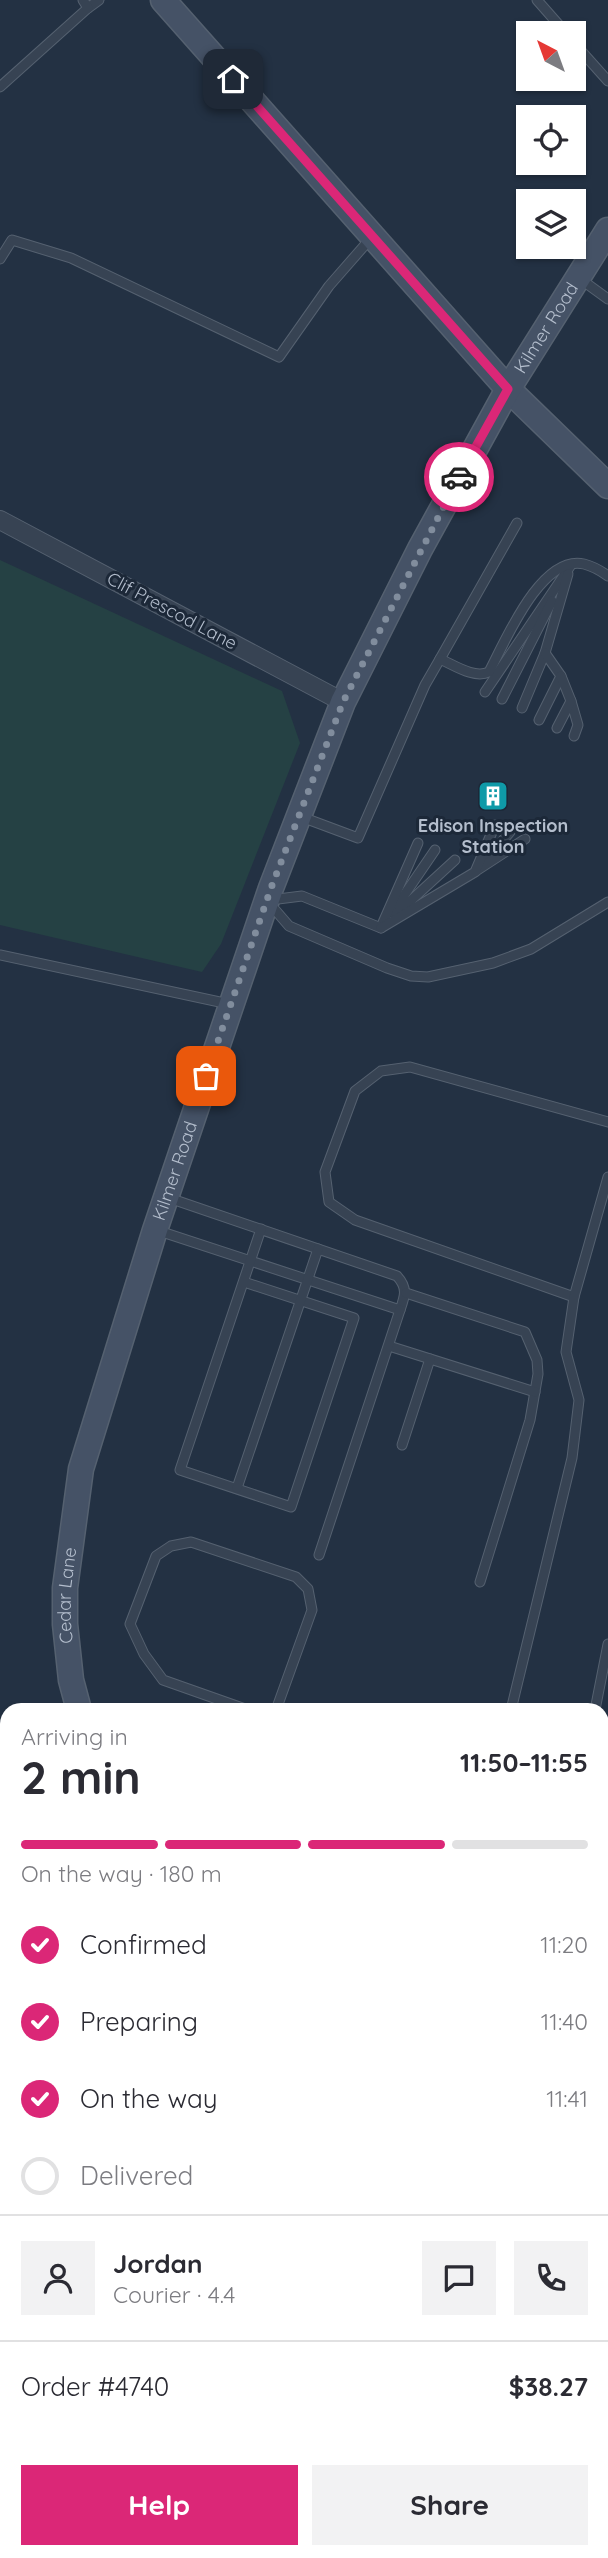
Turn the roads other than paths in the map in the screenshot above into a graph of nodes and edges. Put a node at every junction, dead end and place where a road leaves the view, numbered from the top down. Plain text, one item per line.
1 (99, 0) edge
2 (163, 0) edge
3 (537, 0) edge
4 (85, 4) edge
5 (555, 21) edge
6 (586, 56) edge
7 (608, 81) edge
8 (0, 87) edge
9 (608, 230) edge
10 (372, 236) junction
11 (0, 259) edge
12 (578, 277) junction
13 (608, 299) edge
14 (508, 389) junction
15 (608, 486) edge
16 (0, 520) edge
17 (517, 523) dead end
18 (571, 565) junction
19 (608, 576) edge
20 (545, 653) junction
21 (440, 659) junction
22 (561, 676) junction
23 (485, 692) dead end
24 (502, 699) dead end
25 (570, 701) junction
26 (343, 702) junction
27 (522, 708) dead end
28 (539, 720) dead end
29 (557, 728) dead end
30 (574, 736) dead end
31 (299, 816) junction
32 (495, 825) dead end
33 (510, 832) dead end
34 (525, 839) dead end
35 (418, 843) dead end
36 (435, 850) dead end
37 (455, 860) dead end
38 (474, 872) junction
39 (266, 900) junction
40 (608, 902) edge
41 (381, 928) junction
42 (0, 955) edge
43 (231, 1004) junction
44 (608, 1122) edge
45 (608, 1177) edge
46 (166, 1197) junction
47 (261, 1229) junction
48 (155, 1230) junction
49 (318, 1249) junction
50 (251, 1260) junction
51 (307, 1280) junction
52 (244, 1282) junction
53 (406, 1293) junction
54 (575, 1297) junction
55 (301, 1300) junction
56 (400, 1310) junction
57 (389, 1346) junction
58 (430, 1359) junction
59 (535, 1392) junction
60 (402, 1445) dead end
61 (237, 1488) junction
62 (72, 1523) joint
63 (319, 1555) dead end
64 (480, 1582) dead end
65 (608, 1644) edge
66 (77, 1703) edge
67 (229, 1703) edge
68 (279, 1703) edge
69 (514, 1703) edge
70 (596, 1703) edge

1 - 4 lane
2 - 10 street
3 - 5 lane
4 - 8 lane
6 - 7 lane
9 - 12 street, Kilmer Road
10 - 11 lane
10 - 14 street
12 - 13 lane
12 - 14 street, Kilmer Road
14 - 15 street
14 - 26 street, Kilmer Road
16 - 26 street, Clif Prescod Lane
17 - 21 lane
18 - 19 lane
18 - 20 lane
18 - 21 lane
18 - 23 lane
18 - 24 lane
20 - 22 lane
20 - 27 lane
21 - 31 lane
22 - 25 lane
22 - 28 lane
25 - 29 lane
25 - 30 lane
26 - 31 street, Kilmer Road
31 - 39 street, Kilmer Road
32 - 38 lane
33 - 38 lane
34 - 38 lane
35 - 41 lane
36 - 41 lane
37 - 41 lane
38 - 41 lane
39 - 40 lane
39 - 41 lane
39 - 43 street, Kilmer Road
42 - 43 lane
43 - 46 street, Kilmer Road
44 - 54 lane
45 - 54 lane
46 - 47 lane
46 - 48 street, Kilmer Road
47 - 49 lane
47 - 50 lane
48 - 50 lane
48 - 62 street, Kilmer Road
49 - 51 lane
49 - 53 lane
50 - 51 lane
50 - 52 lane
51 - 55 lane
51 - 56 lane
52 - 55 lane
52 - 61 lane
53 - 56 lane
53 - 59 lane
54 - 69 lane
55 - 61 lane
55 - 61 lane
56 - 57 lane
57 - 58 lane
57 - 63 lane
58 - 59 lane
58 - 60 lane
59 - 64 lane
62 - 66 street, Cedar Lane
65 - 70 lane
67 - 68 lane

